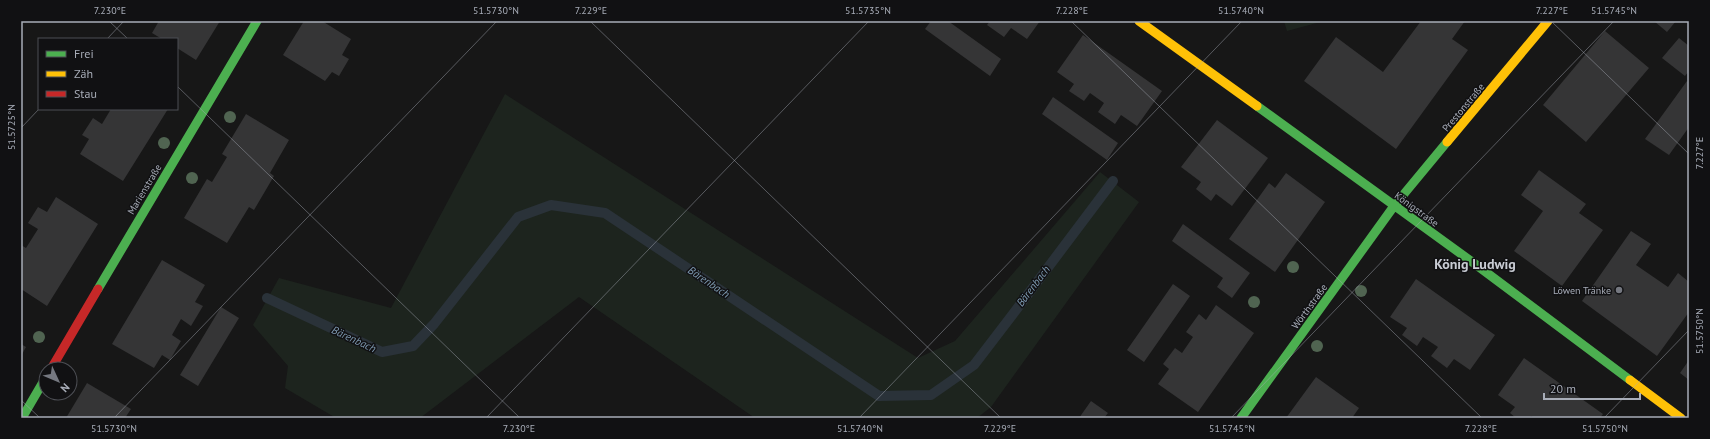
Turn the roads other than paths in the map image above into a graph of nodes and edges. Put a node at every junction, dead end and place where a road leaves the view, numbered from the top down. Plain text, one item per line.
1 (257, 21) edge
2 (1139, 21) edge
3 (1548, 21) edge
4 (1394, 206) junction
5 (56, 361) edge
6 (38, 391) edge
7 (22, 418) edge
8 (1241, 418) edge
9 (1681, 418) edge

1 - 5 street, Marienstraße
2 - 4 street, Königstraße
3 - 4 street, Prestonstraße
4 - 8 street, Wörthstraße
4 - 9 street, Königstraße
6 - 7 street

